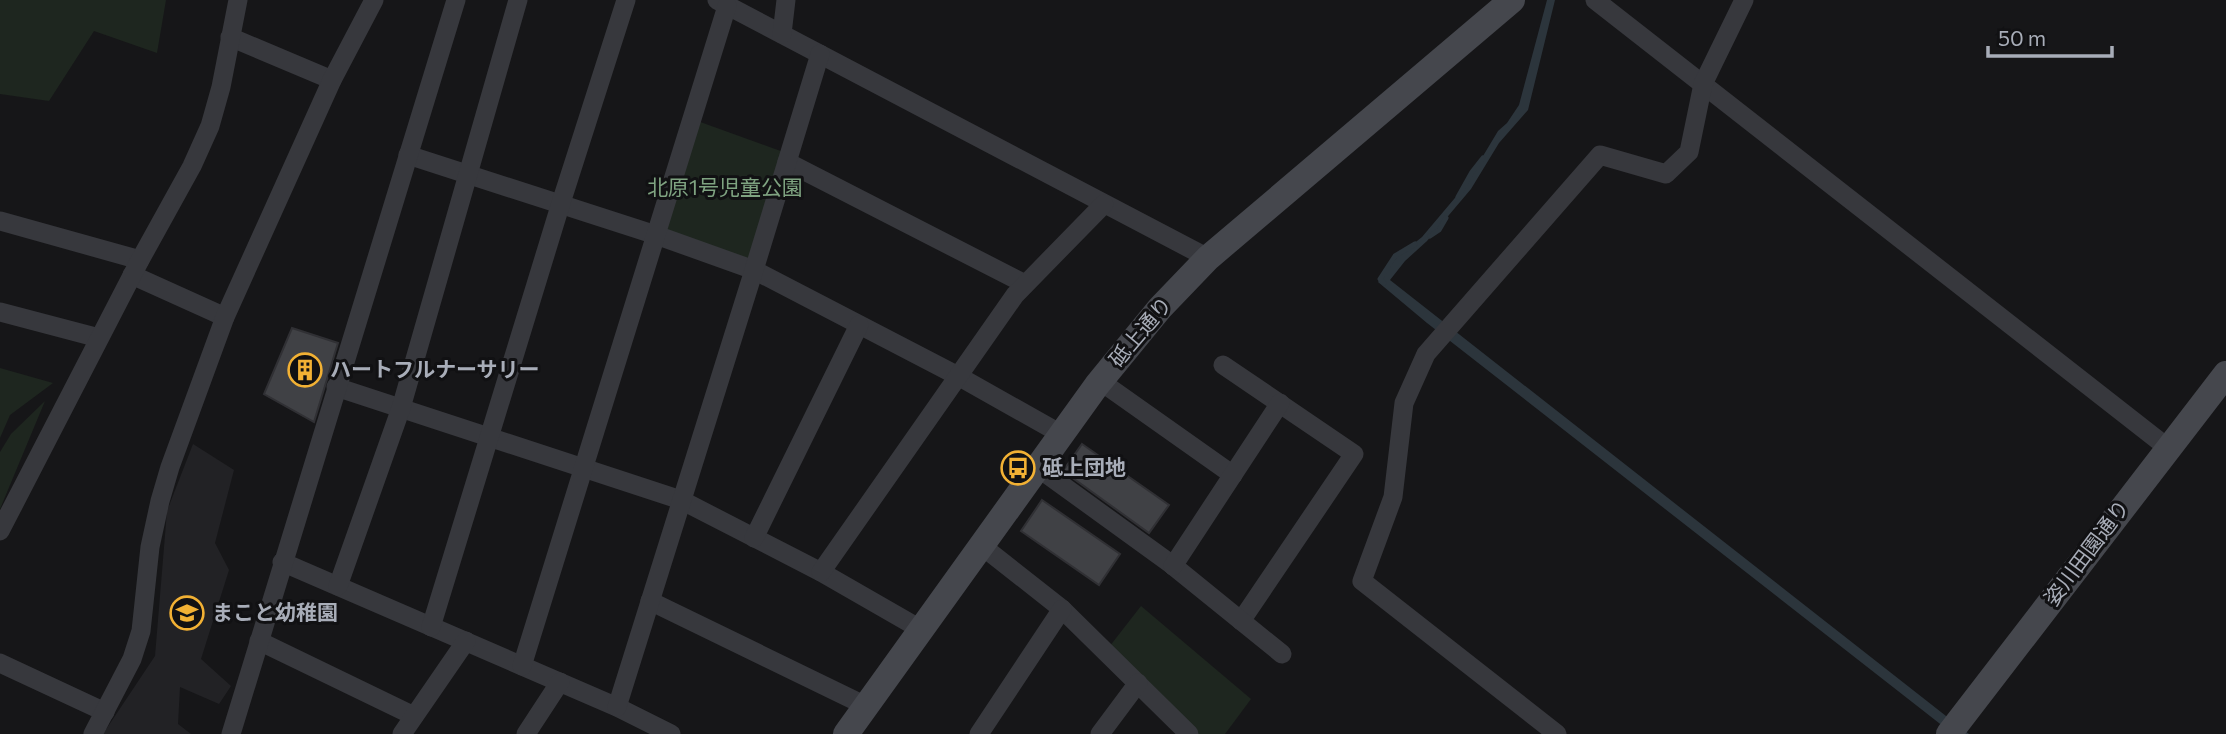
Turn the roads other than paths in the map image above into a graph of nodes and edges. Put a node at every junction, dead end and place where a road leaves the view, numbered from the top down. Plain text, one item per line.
1 (238, 0) edge
2 (374, 0) edge
3 (456, 0) edge
4 (518, 0) edge
5 (626, 0) edge
6 (786, 0) edge
7 (1512, 0) edge
8 (1595, 0) edge
9 (1744, 0) edge
10 (722, 3) edge
11 (782, 34) junction
12 (230, 37) junction
13 (820, 54) junction
14 (332, 80) junction
15 (1703, 84) junction
16 (408, 155) junction
17 (787, 162) junction
18 (469, 175) junction
19 (1104, 204) junction
20 (560, 206) junction
21 (0, 221) edge
22 (656, 235) junction
23 (1208, 258) junction
24 (136, 267) junction
25 (754, 270) junction
26 (1025, 284) junction
27 (0, 312) edge
28 (225, 317) junction
29 (859, 325) junction
30 (99, 338) junction
31 (1223, 365) dead end
32 (2226, 374) edge
33 (958, 376) junction
34 (1100, 381) junction
35 (336, 387) junction
36 (1280, 403) junction
37 (401, 408) junction
38 (1061, 434) junction
39 (489, 436) junction
40 (2168, 448) junction
41 (1037, 467) junction
42 (585, 468) junction
43 (1233, 475) junction
44 (681, 500) junction
45 (0, 531) edge
46 (754, 538) junction
47 (982, 546) junction
48 (282, 562) junction
49 (1173, 566) junction
50 (821, 572) junction
51 (338, 586) junction
52 (650, 601) junction
53 (1062, 609) junction
54 (1241, 621) junction
55 (432, 626) junction
56 (922, 630) junction
57 (259, 641) junction
58 (466, 641) junction
59 (1282, 654) dead end
60 (0, 663) edge
61 (522, 666) junction
62 (560, 682) junction
63 (1138, 683) junction
64 (866, 706) junction
65 (617, 707) junction
66 (105, 712) junction
67 (414, 716) junction
68 (93, 734) edge
69 (231, 734) edge
70 (402, 734) edge
71 (526, 734) edge
72 (671, 734) edge
73 (846, 734) edge
74 (979, 734) edge
75 (1100, 734) edge
76 (1189, 734) edge
77 (1557, 734) edge
78 (1949, 734) edge

1 - 12 street
2 - 14 street
3 - 16 street
4 - 18 street
5 - 20 street
6 - 11 street
7 - 23 street, 砥上通り
8 - 15 street
9 - 15 street
10 - 11 street
10 - 22 street
11 - 13 street
12 - 14 street
12 - 24 street
13 - 17 street
13 - 19 street
14 - 28 street
15 - 40 street
15 - 77 street
16 - 18 street
16 - 35 street
17 - 25 street
17 - 26 street
18 - 20 street
18 - 37 street
19 - 23 street
19 - 26 street
20 - 22 street
20 - 39 street
21 - 24 street
22 - 25 street
22 - 42 street
23 - 34 street, 砥上通り
24 - 28 street
24 - 30 street
25 - 29 street
25 - 44 street
26 - 33 street
27 - 30 street
28 - 66 street
29 - 33 street
29 - 46 street
30 - 45 street
31 - 36 street
32 - 40 street, 姿川田園通り
33 - 38 street
33 - 50 street
34 - 38 street, 砥上通り
34 - 43 street
35 - 37 street
35 - 48 street
36 - 43 street
36 - 54 street
37 - 39 street
37 - 51 street
38 - 41 street, 砥上通り
39 - 42 street
39 - 55 street
40 - 78 street, 姿川田園通り
41 - 47 street, 砥上通り
41 - 49 street
42 - 44 street
42 - 61 street
43 - 49 street
44 - 46 street
44 - 52 street
46 - 50 street
47 - 53 street
47 - 56 street, 砥上通り
48 - 51 street
48 - 57 street
49 - 54 street
50 - 56 street
51 - 55 street
52 - 64 street
52 - 65 street
53 - 63 street
53 - 74 street
54 - 59 street
55 - 58 street
56 - 64 street, 砥上通り
57 - 67 street
57 - 69 street
58 - 61 street
58 - 67 street
60 - 66 street
61 - 62 street
62 - 65 street
62 - 71 street
63 - 75 street
63 - 76 street
64 - 73 street, 砥上通り
65 - 72 street
66 - 68 street
67 - 70 street

